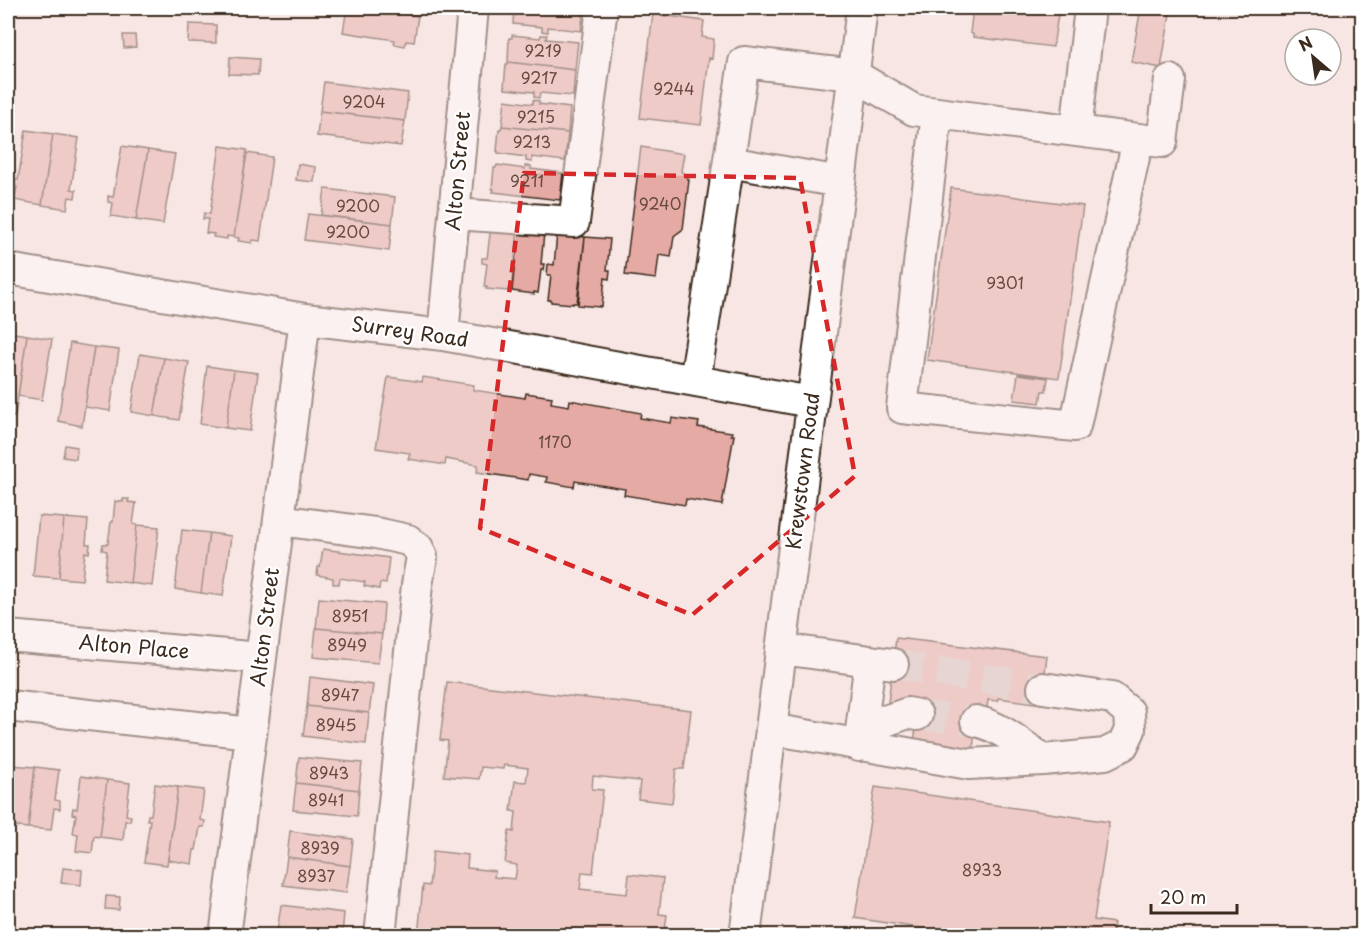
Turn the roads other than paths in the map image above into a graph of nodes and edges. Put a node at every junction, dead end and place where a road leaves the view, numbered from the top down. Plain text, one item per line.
1 (473, 8) edge
2 (602, 8) edge
3 (862, 8) edge
4 (1090, 8) edge
5 (854, 75) junction
6 (1170, 80) dead end
7 (937, 113) junction
8 (1076, 131) junction
9 (1138, 139) junction
10 (729, 162) junction
11 (840, 182) junction
12 (454, 214) junction
13 (8, 269) edge
14 (305, 319) junction
15 (443, 335) junction
16 (695, 381) junction
17 (812, 402) junction
18 (279, 520) junction
19 (8, 636) edge
20 (781, 649) junction
21 (261, 658) junction
22 (1043, 688) tunnel mouth
23 (8, 706) edge
24 (916, 724) tunnel mouth
25 (869, 728) junction
26 (771, 729) junction
27 (975, 730) tunnel mouth
28 (251, 733) junction
29 (1043, 760) junction
30 (225, 936) edge
31 (380, 936) edge
32 (745, 936) edge

1 - 12 street, Alton Street
2 - 12 street
3 - 5 street, Krewstown Road
4 - 8 street
5 - 7 street
5 - 10 street
5 - 11 street, Krewstown Road
6 - 9 street
7 - 8 street
7 - 9 street
8 - 9 street
10 - 11 street
10 - 16 street
11 - 17 street, Krewstown Road
12 - 15 street, Alton Street
13 - 14 street, Surrey Road
14 - 15 street, Surrey Road
14 - 18 street, Alton Street
15 - 16 street, Surrey Road
16 - 17 street, Surrey Road
17 - 20 street, Krewstown Road
18 - 21 street, Alton Street
18 - 31 street
19 - 21 street, Alton Place
20 - 25 street
20 - 26 street, Krewstown Road
21 - 28 street, Alton Street
22 - 29 street
23 - 28 street
24 - 25 street
25 - 26 street
25 - 29 street
26 - 32 street, Krewstown Road
27 - 29 street
28 - 30 street, Alton Street

